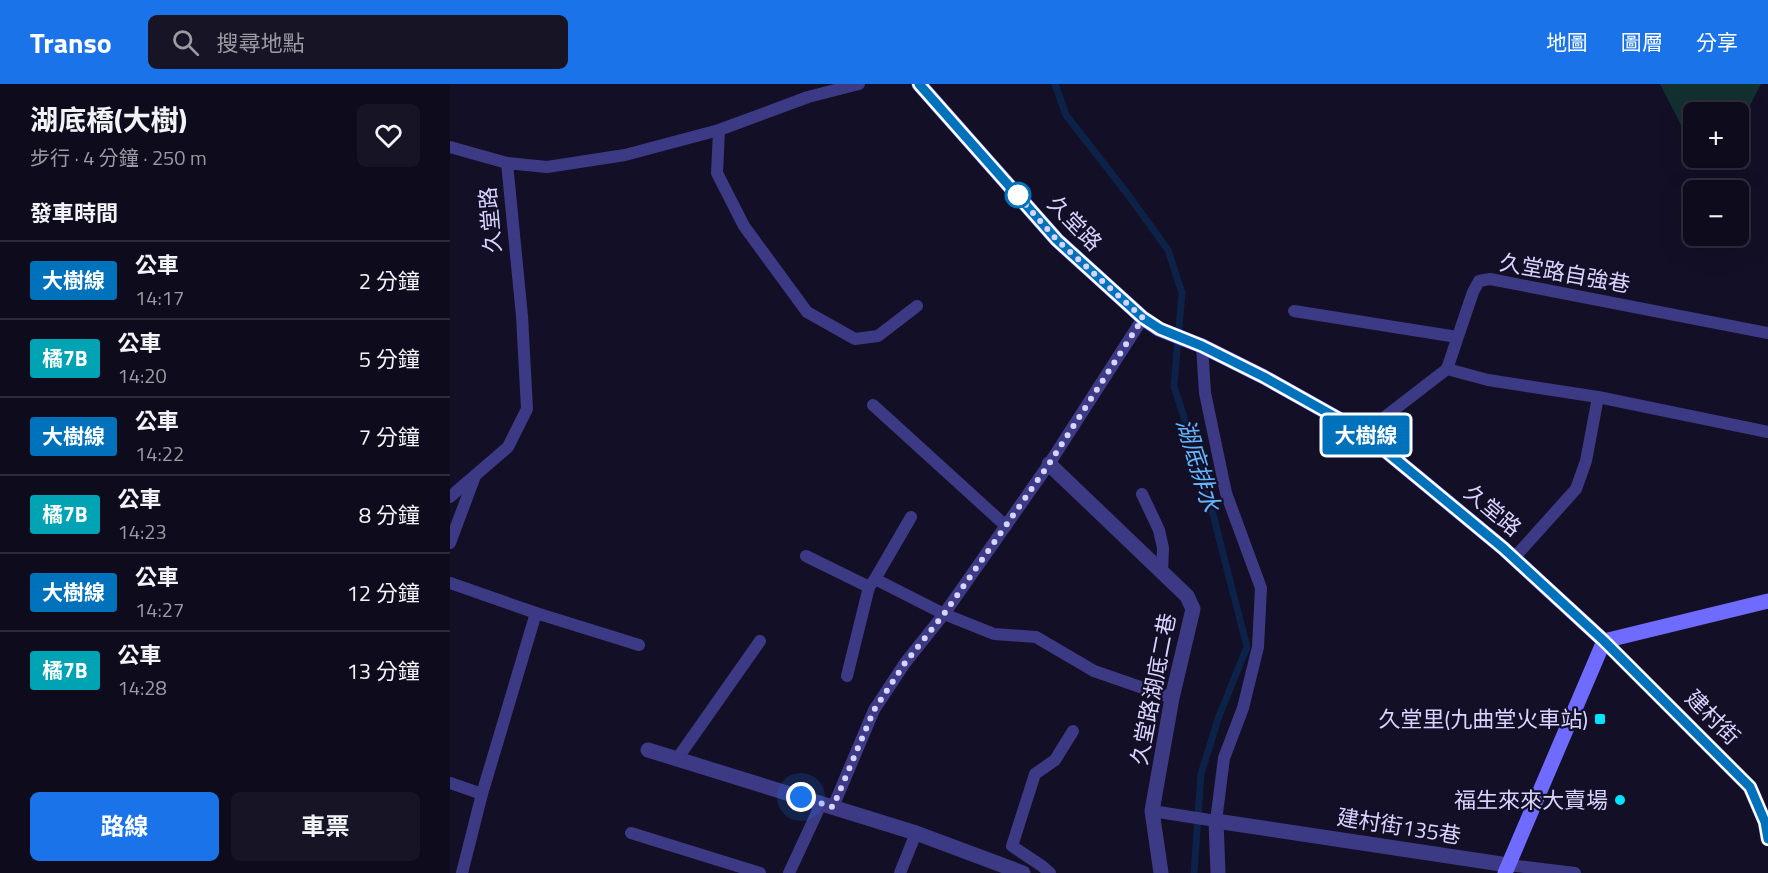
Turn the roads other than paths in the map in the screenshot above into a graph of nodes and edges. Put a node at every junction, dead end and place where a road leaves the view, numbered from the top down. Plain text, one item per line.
1 (859, 84) edge
2 (919, 84) edge
3 (719, 130) junction
4 (450, 147) edge
5 (507, 163) junction
6 (917, 306) dead end
7 (1294, 311) dead end
8 (1143, 318) junction
9 (1768, 333) edge
10 (1457, 337) junction
11 (1199, 345) junction
12 (1446, 369) junction
13 (1598, 396) junction
14 (873, 405) dead end
15 (1768, 432) edge
16 (1364, 433) junction
17 (1049, 464) junction
18 (476, 475) junction
19 (1142, 494) dead end
20 (450, 497) edge
21 (911, 517) dead end
22 (1006, 526) junction
23 (450, 543) edge
24 (806, 556) dead end
25 (1514, 558) junction
26 (1162, 573) junction
27 (450, 583) edge
28 (872, 583) junction
29 (1768, 601) edge
30 (536, 614) junction
31 (944, 614) junction
32 (760, 641) dead end
33 (1604, 641) junction
34 (639, 645) dead end
35 (847, 676) dead end
36 (1172, 698) junction
37 (1073, 731) dead end
38 (648, 750) dead end
39 (677, 759) junction
40 (450, 783) edge
41 (482, 794) junction
42 (1763, 803) edge
43 (827, 805) junction
44 (1152, 812) junction
45 (1212, 819) junction
46 (631, 832) dead end
47 (916, 833) junction
48 (1768, 839) edge
49 (1507, 869) edge
50 (462, 873) edge
51 (760, 873) edge
52 (789, 873) edge
53 (900, 873) edge
54 (1023, 873) edge
55 (1050, 873) edge
56 (1161, 873) edge
57 (1218, 873) edge
58 (1575, 873) edge

1 - 3 lane, 久堂路
2 - 8 street, 久堂路
3 - 5 lane, 久堂路
3 - 6 lane
4 - 5 lane
5 - 18 lane, 久堂路
7 - 10 lane
8 - 11 street, 久堂路
8 - 17 lane
9 - 10 lane, 久堂路自強巷
10 - 12 lane, 久堂路自強巷
11 - 16 street, 久堂路
11 - 45 lane
12 - 13 lane
12 - 16 lane
13 - 15 lane
13 - 25 lane
14 - 22 lane
16 - 25 street, 久堂路
17 - 22 lane
17 - 26 street, 久堂路湖底二巷
18 - 20 lane, 久堂路
18 - 23 lane
19 - 26 lane
21 - 28 lane
22 - 31 lane
24 - 28 lane
25 - 33 street, 久堂路
26 - 36 street, 久堂路湖底二巷
27 - 30 lane
28 - 31 lane
28 - 35 lane
29 - 33 street
30 - 34 lane
30 - 41 lane
31 - 36 lane
31 - 43 lane
32 - 39 lane
33 - 42 street, 建村街
33 - 49 street
36 - 44 street, 久堂路湖底二巷
37 - 55 lane
38 - 39 street
39 - 43 street
40 - 41 lane
41 - 50 lane
42 - 48 street, 建村街
43 - 47 street
43 - 52 lane
44 - 45 lane
44 - 56 street, 久堂路湖底二巷
45 - 49 street, 建村街135巷
45 - 57 street
46 - 51 lane
47 - 53 lane
47 - 54 street
49 - 58 lane, 建村街135巷

